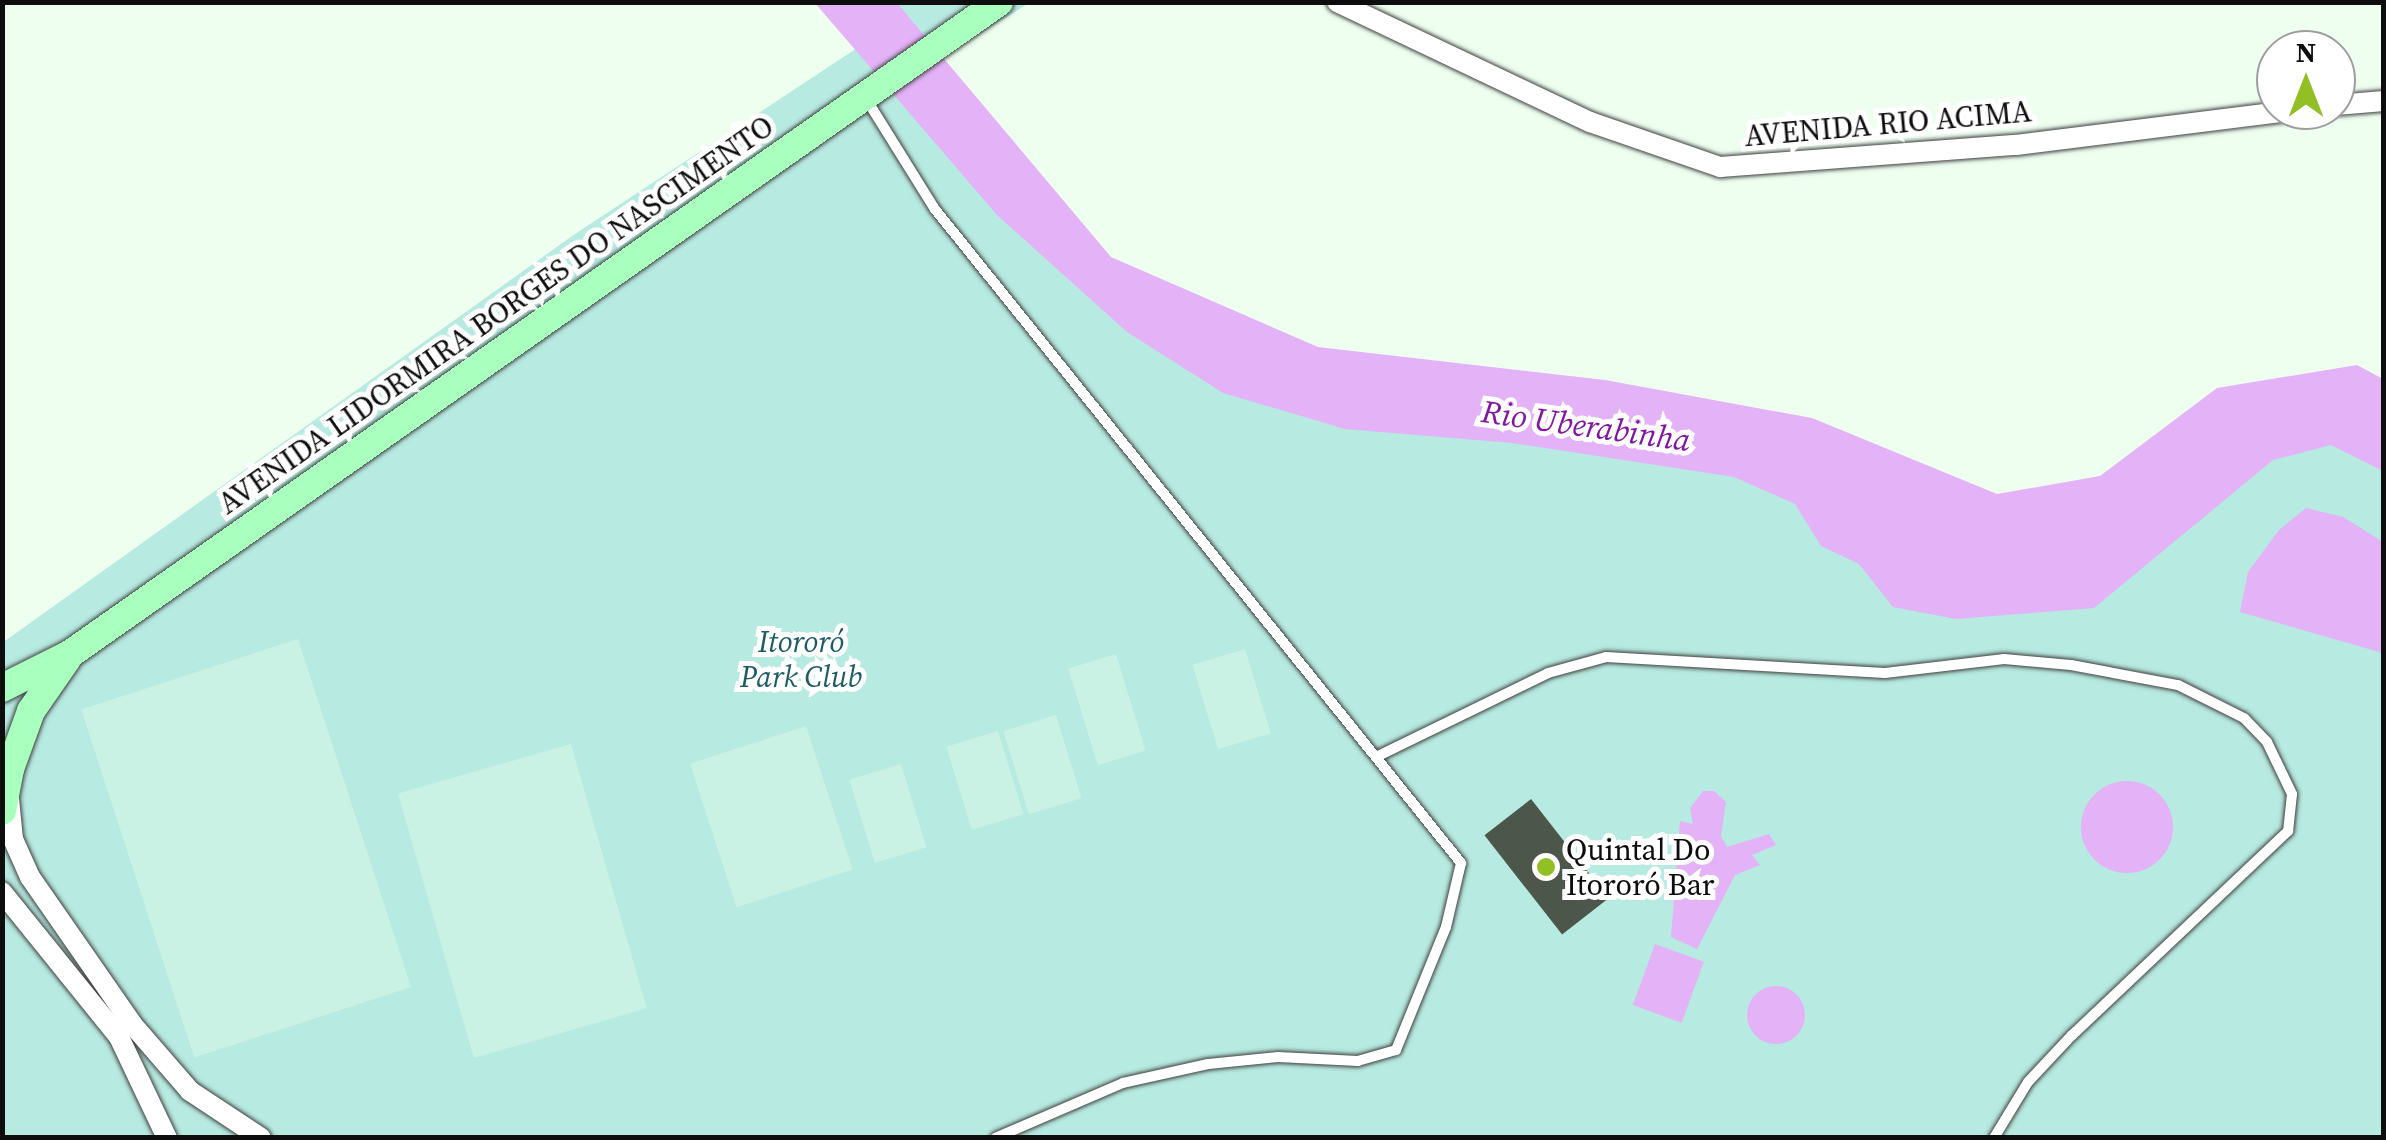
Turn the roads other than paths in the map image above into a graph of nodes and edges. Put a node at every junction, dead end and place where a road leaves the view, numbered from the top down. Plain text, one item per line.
1 (1000, 2) edge
2 (1337, 2) edge
3 (864, 95) junction
4 (2384, 101) edge
5 (2356, 103) edge
6 (2256, 115) edge
7 (70, 654) junction
8 (2, 688) edge
9 (1378, 756) junction
10 (6, 760) edge
11 (6, 805) edge
12 (2, 892) edge
13 (81, 947) junction
14 (62, 960) junction
15 (254, 1136) edge
16 (167, 1138) edge
17 (996, 1138) edge
18 (1994, 1138) edge

1 - 3 street, AVENIDA LIDORMIRA BORGES DO NASCIMENTO
2 - 6 street, AVENIDA RIO ACIMA
3 - 7 street, AVENIDA LIDORMIRA BORGES DO NASCIMENTO
3 - 9 lane
4 - 5 street
7 - 8 street, AVENIDA LIDORMIRA BORGES DO NASCIMENTO
7 - 10 street, AVENIDA LIDORMIRA BORGES DO NASCIMENTO
9 - 17 lane
9 - 18 lane
10 - 11 street, AVENIDA LIDORMIRA BORGES DO NASCIMENTO
11 - 13 street
12 - 14 street
13 - 14 street
13 - 15 street
14 - 16 street

